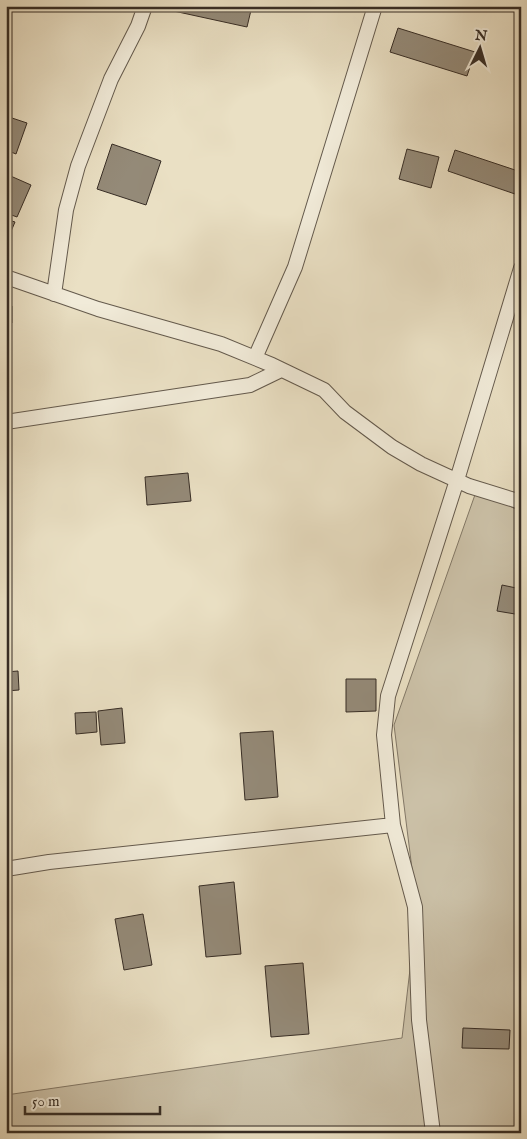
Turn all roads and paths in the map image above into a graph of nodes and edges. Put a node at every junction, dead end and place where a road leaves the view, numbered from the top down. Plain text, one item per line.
1 (145, 6) edge
2 (375, 6) edge
3 (521, 268) edge
4 (6, 278) edge
5 (54, 294) junction
6 (255, 358) junction
7 (281, 370) junction
8 (6, 422) edge
9 (457, 480) junction
10 (521, 502) edge
11 (393, 825) junction
12 (6, 869) edge
13 (433, 1133) edge

1 - 5 street
2 - 6 street
3 - 9 street
4 - 5 street
5 - 6 street
6 - 7 street
7 - 8 street
7 - 9 street
9 - 10 street
9 - 11 street
11 - 12 street
11 - 13 street

